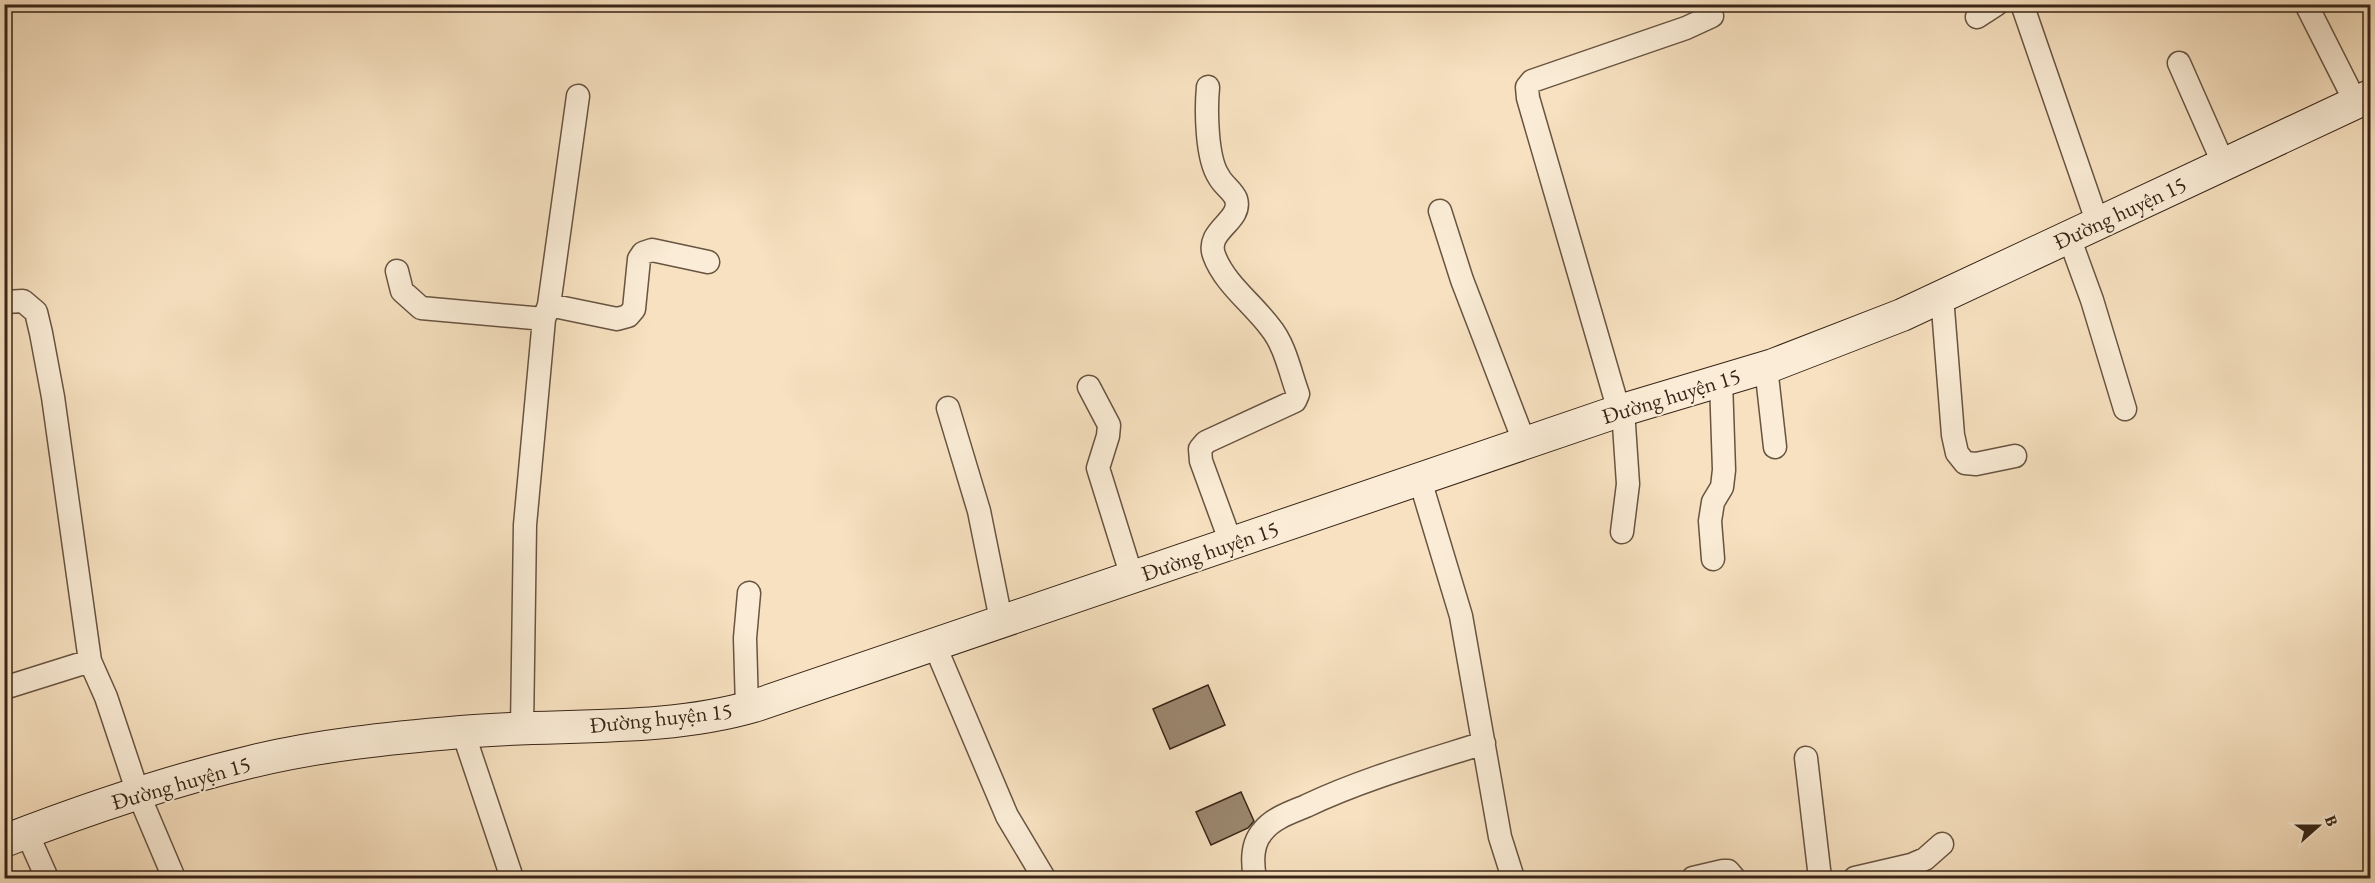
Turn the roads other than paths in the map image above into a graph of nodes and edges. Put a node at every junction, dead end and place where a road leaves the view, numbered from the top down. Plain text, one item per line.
1 (1997, 4) edge
2 (2022, 4) edge
3 (2306, 4) edge
4 (1712, 16) dead end
5 (1977, 17) dead end
6 (2179, 63) dead end
7 (1208, 87) dead end
8 (578, 96) dead end
9 (2363, 99) edge
10 (2224, 165) junction
11 (1440, 212) dead end
12 (2098, 224) junction
13 (2069, 237) junction
14 (708, 262) dead end
15 (397, 271) dead end
16 (1942, 296) junction
17 (4, 302) edge
18 (546, 312) junction
19 (1766, 367) junction
20 (1721, 381) junction
21 (1089, 387) dead end
22 (948, 408) dead end
23 (2125, 409) dead end
24 (1621, 411) junction
25 (1525, 444) junction
26 (1775, 447) dead end
27 (2015, 456) dead end
28 (1420, 480) junction
29 (1622, 532) dead end
30 (1231, 543) junction
31 (1713, 559) dead end
32 (1132, 577) junction
33 (749, 593) dead end
34 (1001, 620) junction
35 (935, 646) junction
36 (90, 661) junction
37 (4, 688) edge
38 (747, 708) junction
39 (522, 728) junction
40 (463, 732) junction
41 (1484, 742) junction
42 (1806, 758) dead end
43 (138, 793) junction
44 (16, 837) edge
45 (1942, 844) dead end
46 (47, 879) edge
47 (174, 879) edge
48 (512, 879) edge
49 (1044, 879) edge
50 (1255, 879) edge
51 (1513, 879) edge
52 (1693, 879) edge
53 (1734, 879) edge
54 (1820, 879) edge
55 (1854, 879) edge

1 - 5 street
2 - 12 street
3 - 9 street
4 - 24 street
6 - 10 street
7 - 30 street
8 - 18 street
9 - 10 street, Đường huyện 15
10 - 12 street, Đường huyện 15
11 - 25 street
12 - 13 street, Đường huyện 15
13 - 16 street, Đường huyện 15
13 - 23 street
14 - 18 street
15 - 18 street
16 - 19 street, Đường huyện 15
16 - 27 street
17 - 36 street
18 - 39 street
19 - 20 street, Đường huyện 15
19 - 26 street
20 - 24 street, Đường huyện 15
20 - 31 street
21 - 32 street
22 - 34 street
24 - 25 street, Đường huyện 15
24 - 29 street
25 - 28 street, Đường huyện 15
28 - 30 street, Đường huyện 15
28 - 41 street
30 - 32 street, Đường huyện 15
32 - 34 street, Đường huyện 15
33 - 38 street
34 - 35 street, Đường huyện 15
35 - 38 street, Đường huyện 15
35 - 49 street
36 - 37 street
36 - 43 street
38 - 39 street, Đường huyện 15
39 - 40 street, Đường huyện 15
40 - 43 street, Đường huyện 15
40 - 48 street
41 - 50 street
41 - 51 street
42 - 54 street
43 - 44 street, Đường huyện 15
43 - 47 street
44 - 46 street
45 - 55 street
52 - 53 street

